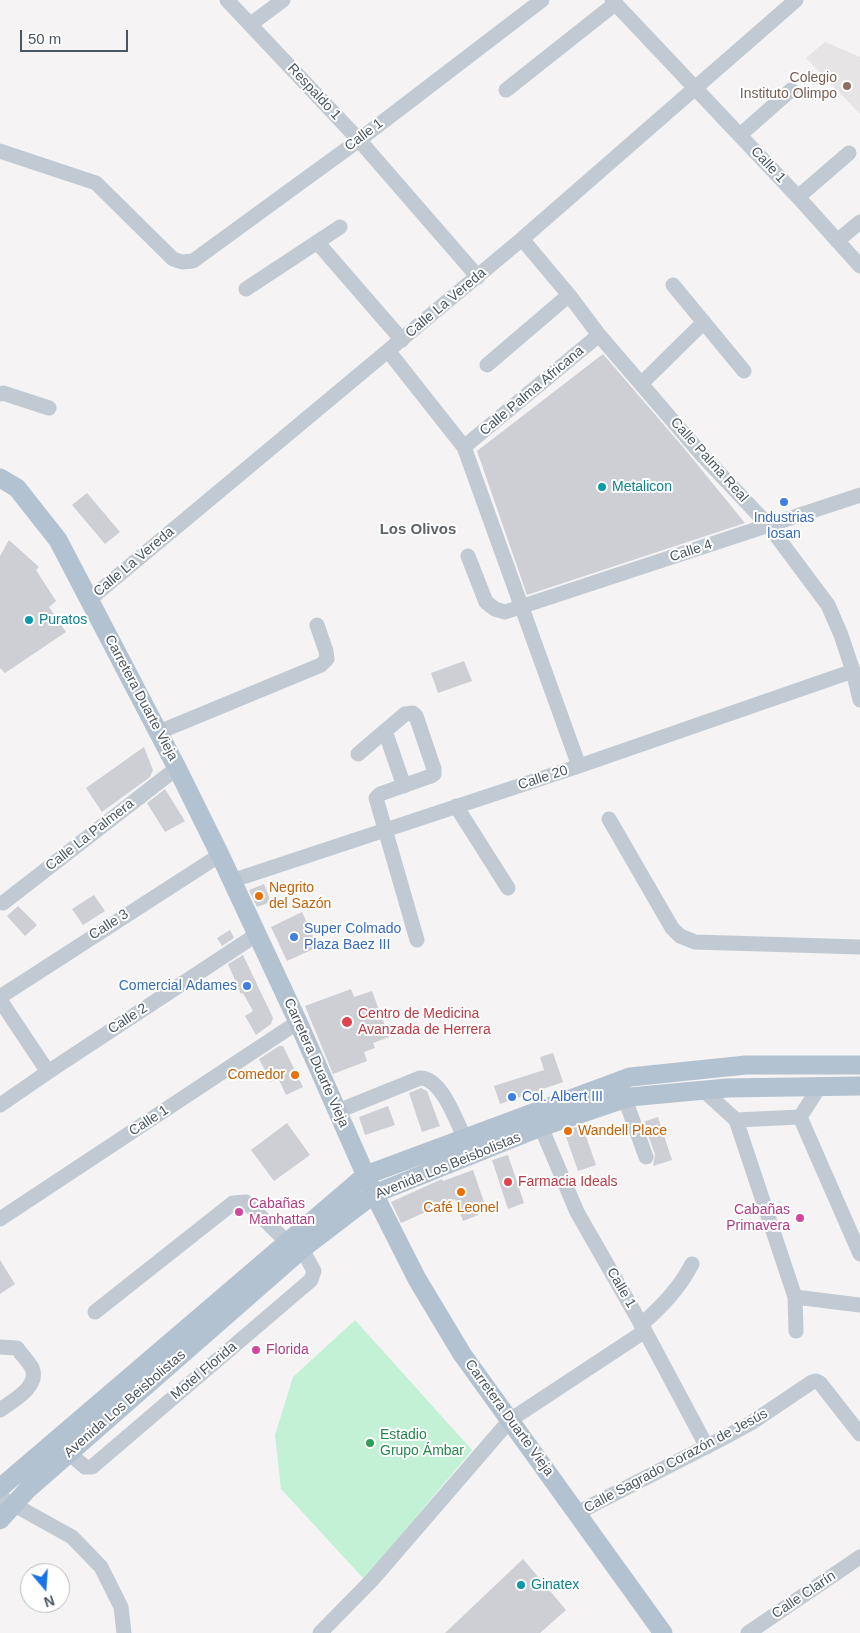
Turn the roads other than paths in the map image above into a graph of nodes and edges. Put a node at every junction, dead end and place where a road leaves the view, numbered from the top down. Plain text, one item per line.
1 (227, 0) edge
2 (283, 0) edge
3 (542, 0) edge
4 (796, 0) edge
5 (614, 2) edge
6 (251, 24) junction
7 (695, 88) junction
8 (506, 90) dead end
9 (791, 90) dead end
10 (740, 135) junction
11 (359, 140) junction
12 (0, 151) edge
13 (849, 153) dead end
14 (798, 198) junction
15 (860, 222) edge
16 (340, 227) dead end
17 (522, 239) junction
18 (837, 241) junction
19 (317, 242) junction
20 (860, 266) edge
21 (478, 277) junction
22 (673, 285) dead end
23 (246, 289) dead end
24 (569, 295) junction
25 (704, 322) junction
26 (599, 335) junction
27 (402, 340) junction
28 (388, 352) junction
29 (487, 365) dead end
30 (744, 371) dead end
31 (641, 384) junction
32 (0, 394) edge
33 (49, 408) dead end
34 (464, 447) junction
35 (0, 478) edge
36 (860, 495) edge
37 (769, 526) junction
38 (468, 556) dead end
39 (90, 599) junction
40 (522, 607) junction
41 (317, 626) dead end
42 (853, 671) junction
43 (860, 700) edge
44 (386, 731) junction
45 (159, 732) junction
46 (358, 754) dead end
47 (579, 766) junction
48 (177, 768) junction
49 (404, 786) junction
50 (456, 806) junction
51 (609, 819) dead end
52 (384, 830) junction
53 (220, 854) junction
54 (231, 881) junction
55 (508, 888) dead end
56 (3, 903) dead end
57 (256, 935) junction
58 (417, 940) dead end
59 (860, 947) edge
60 (0, 998) edge
61 (298, 1022) junction
62 (860, 1065) edge
63 (48, 1072) junction
64 (820, 1086) junction
65 (860, 1086) edge
66 (702, 1089) junction
67 (625, 1099) junction
68 (0, 1105) edge
69 (338, 1111) junction
70 (800, 1117) junction
71 (736, 1120) junction
72 (541, 1127) junction
73 (465, 1139) junction
74 (646, 1158) dead end
75 (366, 1175) junction
76 (374, 1194) junction
77 (0, 1219) edge
78 (295, 1246) junction
79 (860, 1254) edge
80 (692, 1264) dead end
81 (796, 1297) junction
82 (860, 1305) edge
83 (95, 1312) dead end
84 (643, 1328) junction
85 (796, 1331) dead end
86 (0, 1347) edge
87 (0, 1410) edge
88 (510, 1420) junction
89 (860, 1434) edge
90 (707, 1447) junction
91 (69, 1453) junction
92 (0, 1488) edge
93 (7, 1501) edge
94 (578, 1514) junction
95 (0, 1520) edge
96 (860, 1557) edge
97 (124, 1633) edge
98 (320, 1633) edge
99 (663, 1633) edge
100 (748, 1633) edge

1 - 6 street, Respaldo 1
2 - 6 street
3 - 11 street, Calle 1
4 - 7 street, Calle La Vereda
5 - 7 street, Calle 1
5 - 8 street
6 - 11 street, Respaldo 1
7 - 10 street, Calle 1
7 - 17 street, Calle La Vereda
9 - 10 street
10 - 14 street, Calle 1
11 - 12 street, Calle 1
11 - 21 street, Respaldo 1
13 - 14 street
14 - 18 street, Calle 1
15 - 18 street
16 - 19 street
17 - 21 street, Calle La Vereda
17 - 24 street, Calle Palma Real
18 - 20 street, Calle 1
19 - 23 street
19 - 27 street
21 - 27 street, Calle La Vereda
22 - 25 street
24 - 26 street, Calle Palma Real
24 - 29 street
25 - 30 street
25 - 31 street
26 - 31 street, Calle Palma Real
26 - 34 street, Calle Palma Africana
27 - 28 street, Calle La Vereda
28 - 34 street
28 - 39 street, Calle La Vereda
31 - 37 street, Calle Palma Real
32 - 33 street
34 - 40 street
35 - 39 main road, Carretera Duarte Vieja
36 - 37 street, Calle 4
37 - 40 street, Calle 4
37 - 42 street, Calle Palma Real
38 - 40 street, Calle 4
39 - 45 main road, Carretera Duarte Vieja
40 - 47 street
41 - 45 street
42 - 43 street, Calle Palma Real
42 - 47 street, Calle 20
44 - 46 street
44 - 49 street
44 - 49 street
45 - 48 main road, Carretera Duarte Vieja
47 - 50 street, Calle 20
48 - 53 main road, Carretera Duarte Vieja
48 - 56 street, Calle La Palmera
49 - 52 street
50 - 52 street, Calle 20
50 - 55 street
51 - 59 street
52 - 54 street, Calle 20
52 - 58 street
53 - 54 main road, Carretera Duarte Vieja
53 - 60 street, Calle 3
54 - 57 main road, Carretera Duarte Vieja
57 - 61 main road, Carretera Duarte Vieja
57 - 63 street, Calle 2
60 - 63 street
61 - 69 main road, Carretera Duarte Vieja
61 - 77 street, Calle 1
62 - 73 main road, Avenida Los Beisbolistas
63 - 68 street, Calle 2
64 - 65 main road, Avenida Los Beisbolistas
64 - 66 main road, Avenida Los Beisbolistas
64 - 70 street
66 - 67 main road, Avenida Los Beisbolistas
66 - 71 street
67 - 72 main road, Avenida Los Beisbolistas
67 - 74 street
69 - 73 street
69 - 75 main road, Carretera Duarte Vieja
70 - 71 street
70 - 79 street
71 - 81 street
72 - 76 main road, Avenida Los Beisbolistas
72 - 84 street, Calle 1
73 - 75 main road, Avenida Los Beisbolistas
75 - 76 main road, Carretera Duarte Vieja
75 - 78 main road, Avenida Los Beisbolistas
76 - 78 main road, Avenida Los Beisbolistas
76 - 88 main road, Carretera Duarte Vieja
78 - 83 street
78 - 91 main road, Avenida Los Beisbolistas
78 - 91 street, Motel Florida
78 - 92 main road, Avenida Los Beisbolistas
80 - 84 street
81 - 82 street
81 - 85 street
84 - 88 street
84 - 90 street, Calle 1
86 - 87 street
88 - 94 main road, Carretera Duarte Vieja
88 - 98 street
89 - 90 street, Calle Sagrado Corazón de Jesús
90 - 94 street, Calle Sagrado Corazón de Jesús
91 - 93 main road, Avenida Los Beisbolistas
93 - 95 main road, Avenida Los Beisbolistas
93 - 97 street
94 - 99 main road, Carretera Duarte Vieja
96 - 100 street, Calle Clarín

